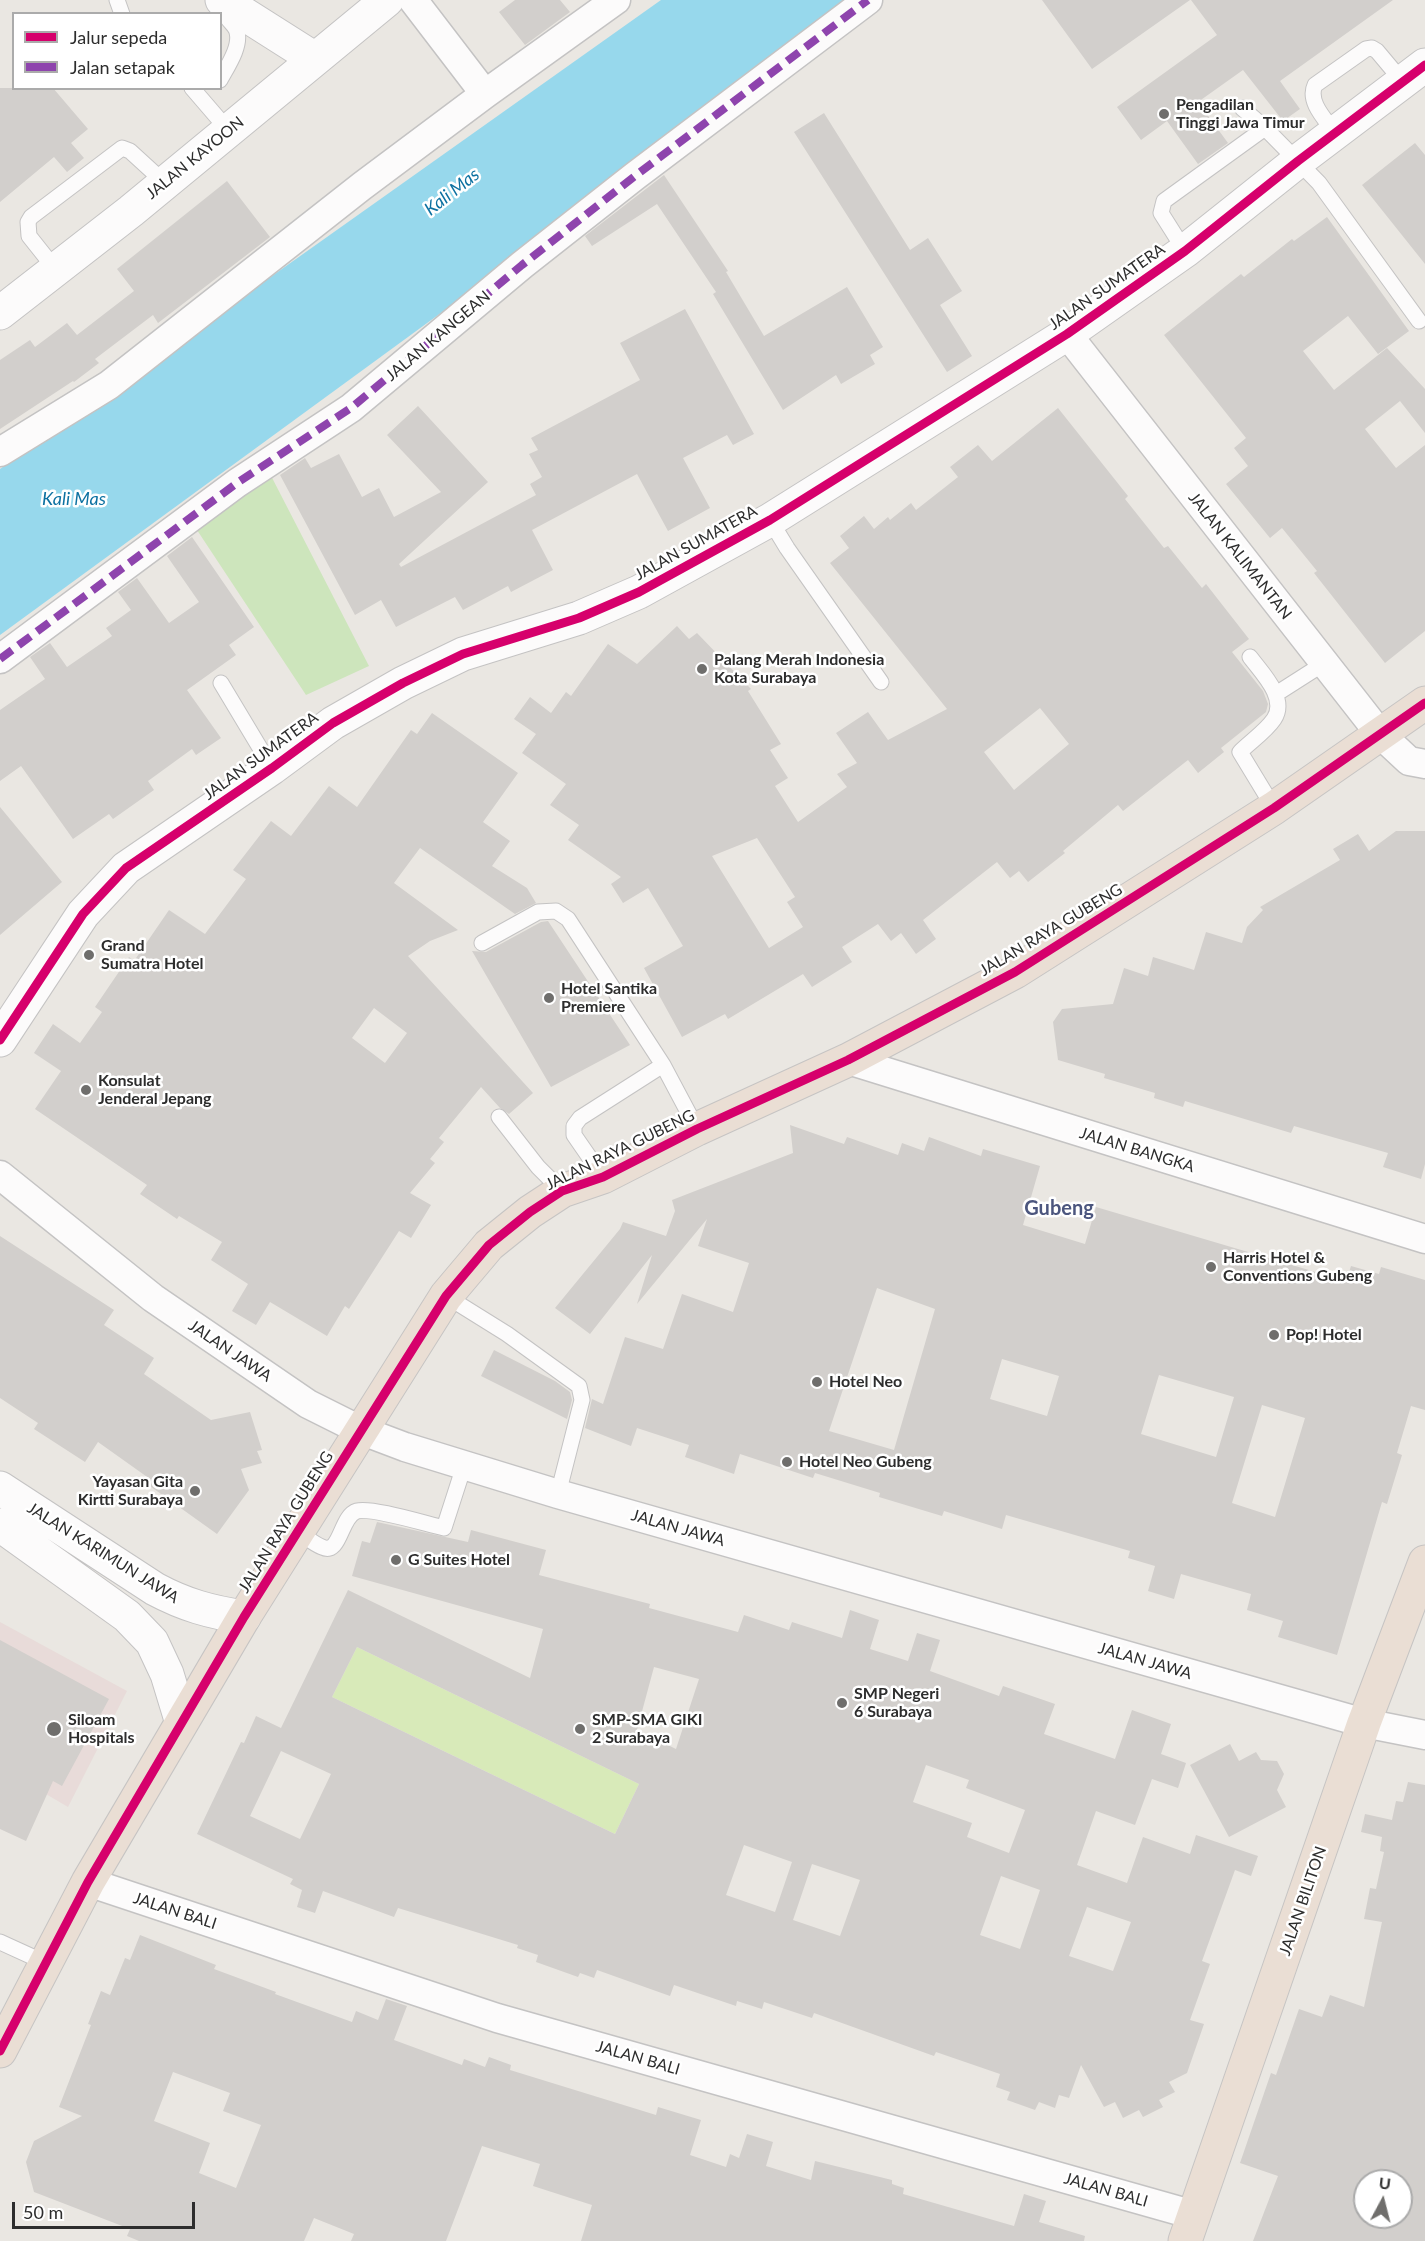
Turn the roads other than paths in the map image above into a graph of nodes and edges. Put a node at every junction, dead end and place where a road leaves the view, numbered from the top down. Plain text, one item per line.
1 (387, 0) edge
2 (413, 0) edge
3 (616, 0) edge
4 (868, 0) edge
5 (224, 6) edge
6 (315, 59) junction
7 (1414, 73) edge
8 (222, 76) edge
9 (202, 92) edge
10 (485, 94) junction
11 (1242, 108) dead end
12 (1265, 128) junction
13 (229, 131) junction
14 (1335, 133) junction
15 (1298, 161) junction
16 (165, 183) junction
17 (1185, 251) junction
18 (56, 270) junction
19 (0, 313) edge
20 (1419, 321) dead end
21 (1067, 334) junction
22 (0, 452) edge
23 (770, 520) junction
24 (1250, 657) dead end
25 (0, 659) edge
26 (1323, 664) junction
27 (881, 682) dead end
28 (221, 683) dead end
29 (1276, 694) junction
30 (1425, 703) edge
31 (1380, 734) junction
32 (1425, 764) edge
33 (272, 768) junction
34 (1274, 808) junction
35 (482, 943) dead end
36 (4, 1025) edge
37 (849, 1060) junction
38 (663, 1065) junction
39 (499, 1117) dead end
40 (697, 1130) junction
41 (0, 1175) edge
42 (603, 1176) junction
43 (562, 1191) junction
44 (1425, 1239) edge
45 (446, 1296) junction
46 (360, 1430) junction
47 (464, 1466) junction
48 (0, 1488) edge
49 (558, 1494) junction
50 (0, 1525) edge
51 (298, 1532) junction
52 (46, 1537) junction
53 (1425, 1562) edge
54 (244, 1617) junction
55 (182, 1720) junction
56 (1364, 1724) junction
57 (1425, 1735) edge
58 (88, 1882) junction
59 (0, 1942) edge
60 (46, 1963) junction
61 (0, 2051) edge
62 (1190, 2228) edge

1 - 6 street, JALAN KAYOON
2 - 10 street
3 - 10 street
4 - 25 street, JALAN KANGEAN
5 - 6 street
5 - 8 lane
6 - 13 street, JALAN KAYOON
7 - 14 street, JALAN SUMATERA
7 - 14 lane
9 - 13 lane
10 - 22 street
11 - 12 lane
12 - 15 lane
12 - 17 lane
13 - 16 street, JALAN KAYOON
14 - 15 street, JALAN SUMATERA
15 - 17 street, JALAN SUMATERA
15 - 20 lane
16 - 18 street, JALAN KAYOON
16 - 18 lane
17 - 21 street, JALAN SUMATERA
18 - 19 street, JALAN KAYOON
21 - 23 street, JALAN SUMATERA
21 - 26 street, JALAN KALIMANTAN
23 - 27 lane
23 - 33 street, JALAN SUMATERA
24 - 29 lane
26 - 29 lane
26 - 31 street, JALAN KALIMANTAN
28 - 33 lane
29 - 34 lane
30 - 31 highway, JALAN RAYA GUBENG
31 - 32 street, JALAN KALIMANTAN
31 - 34 highway, JALAN RAYA GUBENG
33 - 36 street, JALAN SUMATERA
34 - 37 highway, JALAN RAYA GUBENG
35 - 38 lane
37 - 40 highway, JALAN RAYA GUBENG
37 - 44 street, JALAN BANGKA
38 - 40 lane
38 - 42 lane
39 - 43 lane
40 - 42 highway, JALAN RAYA GUBENG
41 - 46 street, JALAN JAWA
42 - 43 highway, JALAN RAYA GUBENG
43 - 45 highway, JALAN RAYA GUBENG
45 - 46 highway, JALAN RAYA GUBENG
45 - 49 lane
46 - 47 street, JALAN JAWA
46 - 51 highway, JALAN RAYA GUBENG
47 - 49 street, JALAN JAWA
47 - 51 lane
48 - 52 street, JALAN KARIMUN JAWA
49 - 56 street, JALAN JAWA
50 - 52 street, JALAN KARIMUN JAWA
51 - 54 highway, JALAN RAYA GUBENG
52 - 54 street, JALAN KARIMUN JAWA
52 - 55 street, JALAN KARIMUN JAWA
53 - 56 highway, JALAN BILITON
54 - 55 highway, JALAN RAYA GUBENG
55 - 58 highway, JALAN RAYA GUBENG
56 - 57 street, JALAN JAWA
56 - 62 highway, JALAN BILITON
58 - 60 highway, JALAN RAYA GUBENG
58 - 62 street, JALAN BALI
59 - 60 lane
60 - 61 highway, JALAN RAYA GUBENG

